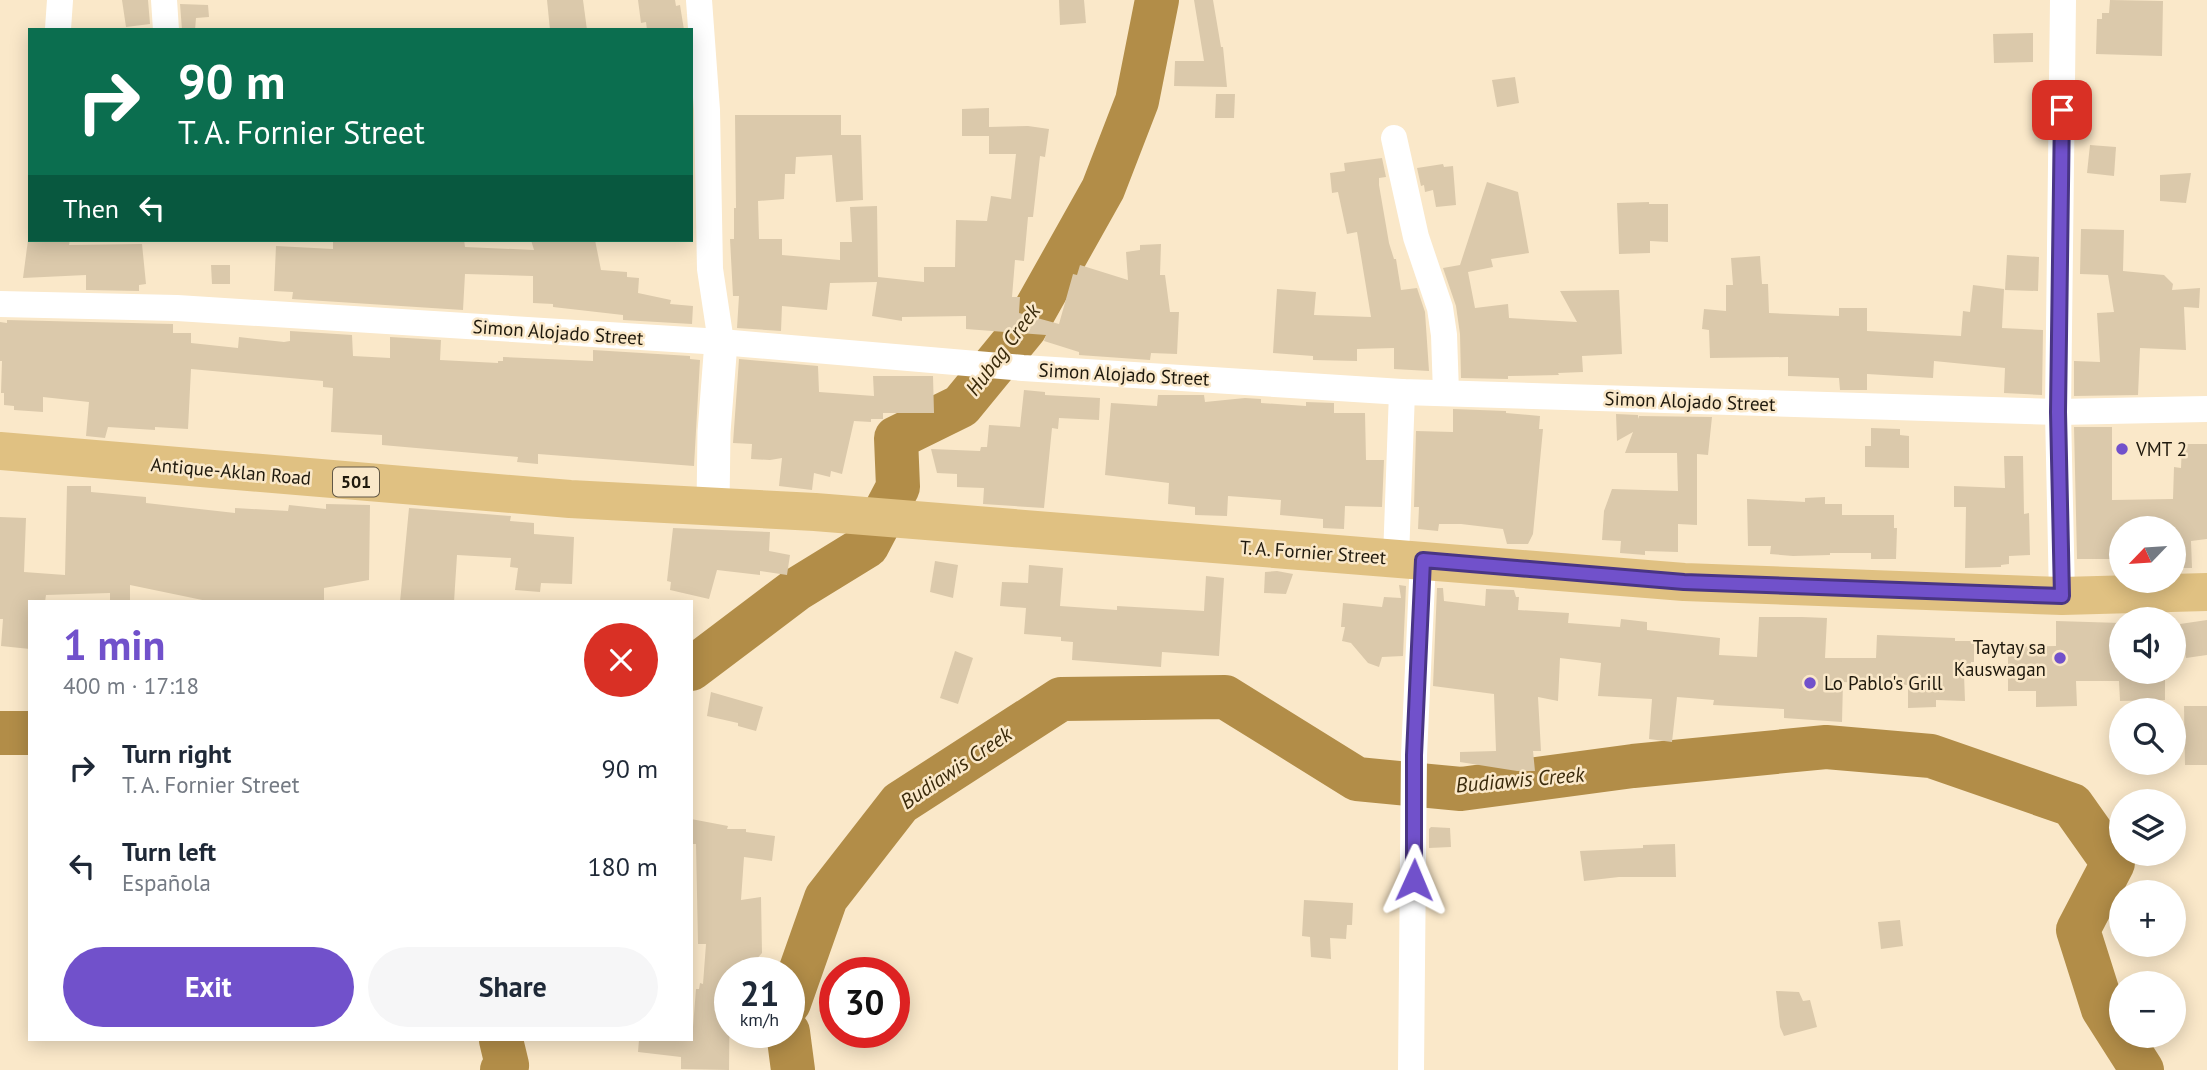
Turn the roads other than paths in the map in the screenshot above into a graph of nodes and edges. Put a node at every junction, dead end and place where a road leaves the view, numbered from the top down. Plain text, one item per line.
1 (60, 0) edge
2 (164, 0) edge
3 (699, 0) edge
4 (2063, 0) edge
5 (58, 28) edge
6 (166, 28) edge
7 (1394, 138) dead end
8 (0, 304) edge
9 (721, 342) junction
10 (1402, 391) junction
11 (1446, 393) junction
12 (2207, 409) edge
13 (2058, 412) junction
14 (0, 451) edge
15 (713, 506) junction
16 (1410, 559) junction
17 (2207, 592) edge
18 (2062, 596) junction
19 (1411, 1070) edge

1 - 5 street
2 - 6 street
3 - 9 street
4 - 13 street
7 - 11 street
8 - 9 street, Simon Alojado Street
9 - 10 street, Simon Alojado Street
9 - 15 street
10 - 11 street, Simon Alojado Street
10 - 16 street
11 - 13 street, Simon Alojado Street
12 - 13 street, Simon Alojado Street
13 - 18 street
14 - 15 main road, Antique-Aklan Road / 501
15 - 16 main road, T. A. Fornier Street / 501
16 - 18 main road, T. A. Fornier Street / 501
16 - 19 street
17 - 18 main road, T. A. Fornier Street / 501

